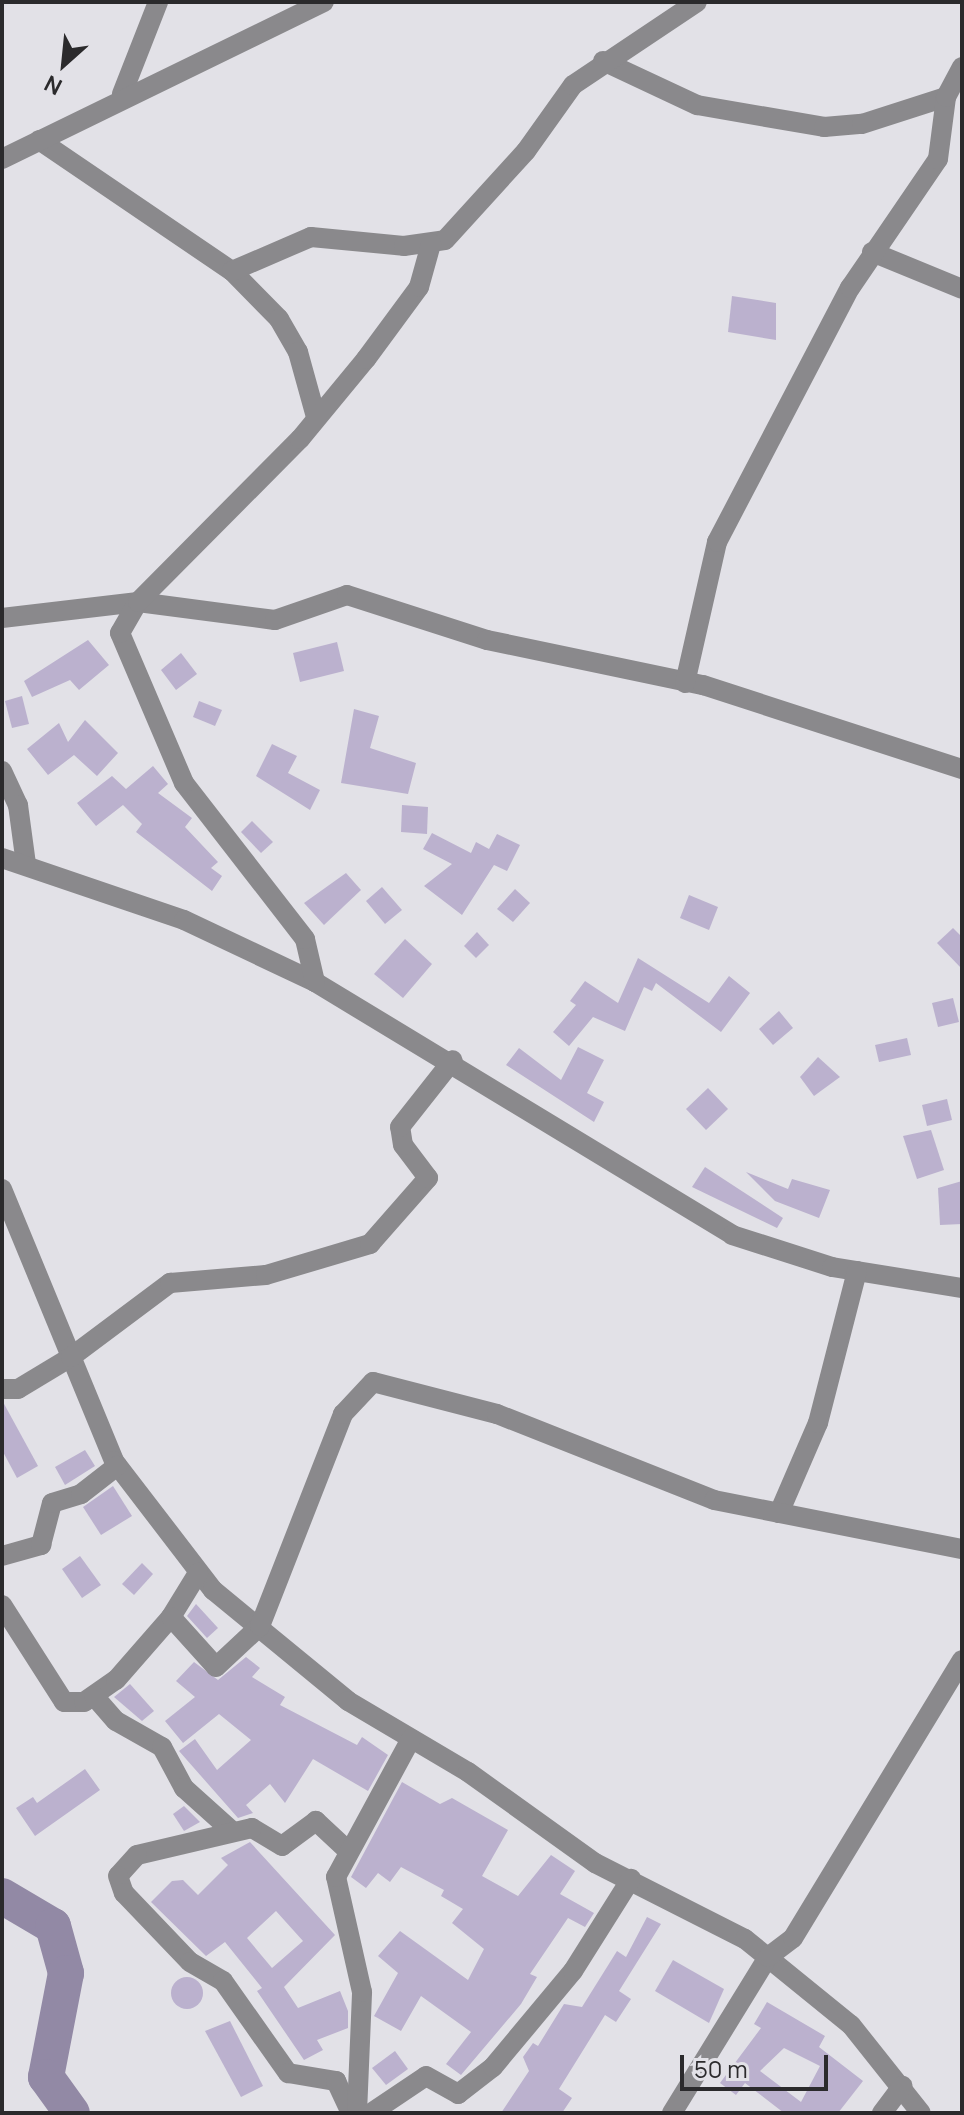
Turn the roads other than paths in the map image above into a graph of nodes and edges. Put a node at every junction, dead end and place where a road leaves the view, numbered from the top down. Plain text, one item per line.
1 (158, 2) edge
2 (324, 2) edge
3 (697, 2) edge
4 (603, 61) junction
5 (962, 67) edge
6 (122, 94) junction
7 (946, 97) junction
8 (39, 140) junction
9 (6, 149) edge
10 (431, 244) junction
11 (872, 252) junction
12 (232, 271) junction
13 (962, 289) edge
14 (316, 417) junction
15 (138, 602) junction
16 (2, 618) edge
17 (685, 683) junction
18 (962, 769) edge
19 (2, 771) edge
20 (2, 858) edge
21 (26, 864) junction
22 (315, 982) junction
23 (453, 1060) junction
24 (2, 1189) edge
25 (857, 1271) junction
26 (962, 1288) edge
27 (71, 1357) junction
28 (2, 1389) edge
29 (117, 1466) junction
30 (779, 1513) junction
31 (962, 1549) edge
32 (2, 1556) edge
33 (198, 1573) junction
34 (2, 1605) edge
35 (171, 1617) junction
36 (260, 1626) junction
37 (962, 1660) edge
38 (94, 1696) junction
39 (411, 1739) junction
40 (232, 1831) junction
41 (345, 1848) junction
42 (631, 1879) junction
43 (768, 1957) junction
44 (902, 2086) junction
45 (354, 2113) edge
46 (371, 2113) edge
47 (672, 2113) edge
48 (882, 2113) edge
49 (921, 2113) edge

1 - 6 street
2 - 6 street
3 - 4 street
4 - 7 street
4 - 10 street
5 - 7 street
6 - 8 street
7 - 11 street
8 - 9 street
8 - 12 street
10 - 12 street
10 - 14 street
11 - 13 street
11 - 17 street
12 - 14 street
14 - 15 street
15 - 16 street
15 - 17 street
15 - 22 street
17 - 18 street
19 - 21 street
20 - 21 street
21 - 22 street
22 - 23 street
23 - 25 street
23 - 27 street
24 - 27 street
25 - 26 street
25 - 30 street
27 - 28 street
27 - 29 street
29 - 32 street
29 - 33 street
30 - 31 street
30 - 36 street
33 - 35 street
33 - 36 street
34 - 38 street
35 - 36 street
35 - 38 street
36 - 39 street
37 - 43 street
38 - 40 street
39 - 41 street
39 - 42 street
40 - 41 street
40 - 45 street
41 - 45 street
42 - 43 street
42 - 46 street
43 - 44 street
43 - 47 street
44 - 48 street
44 - 49 street

